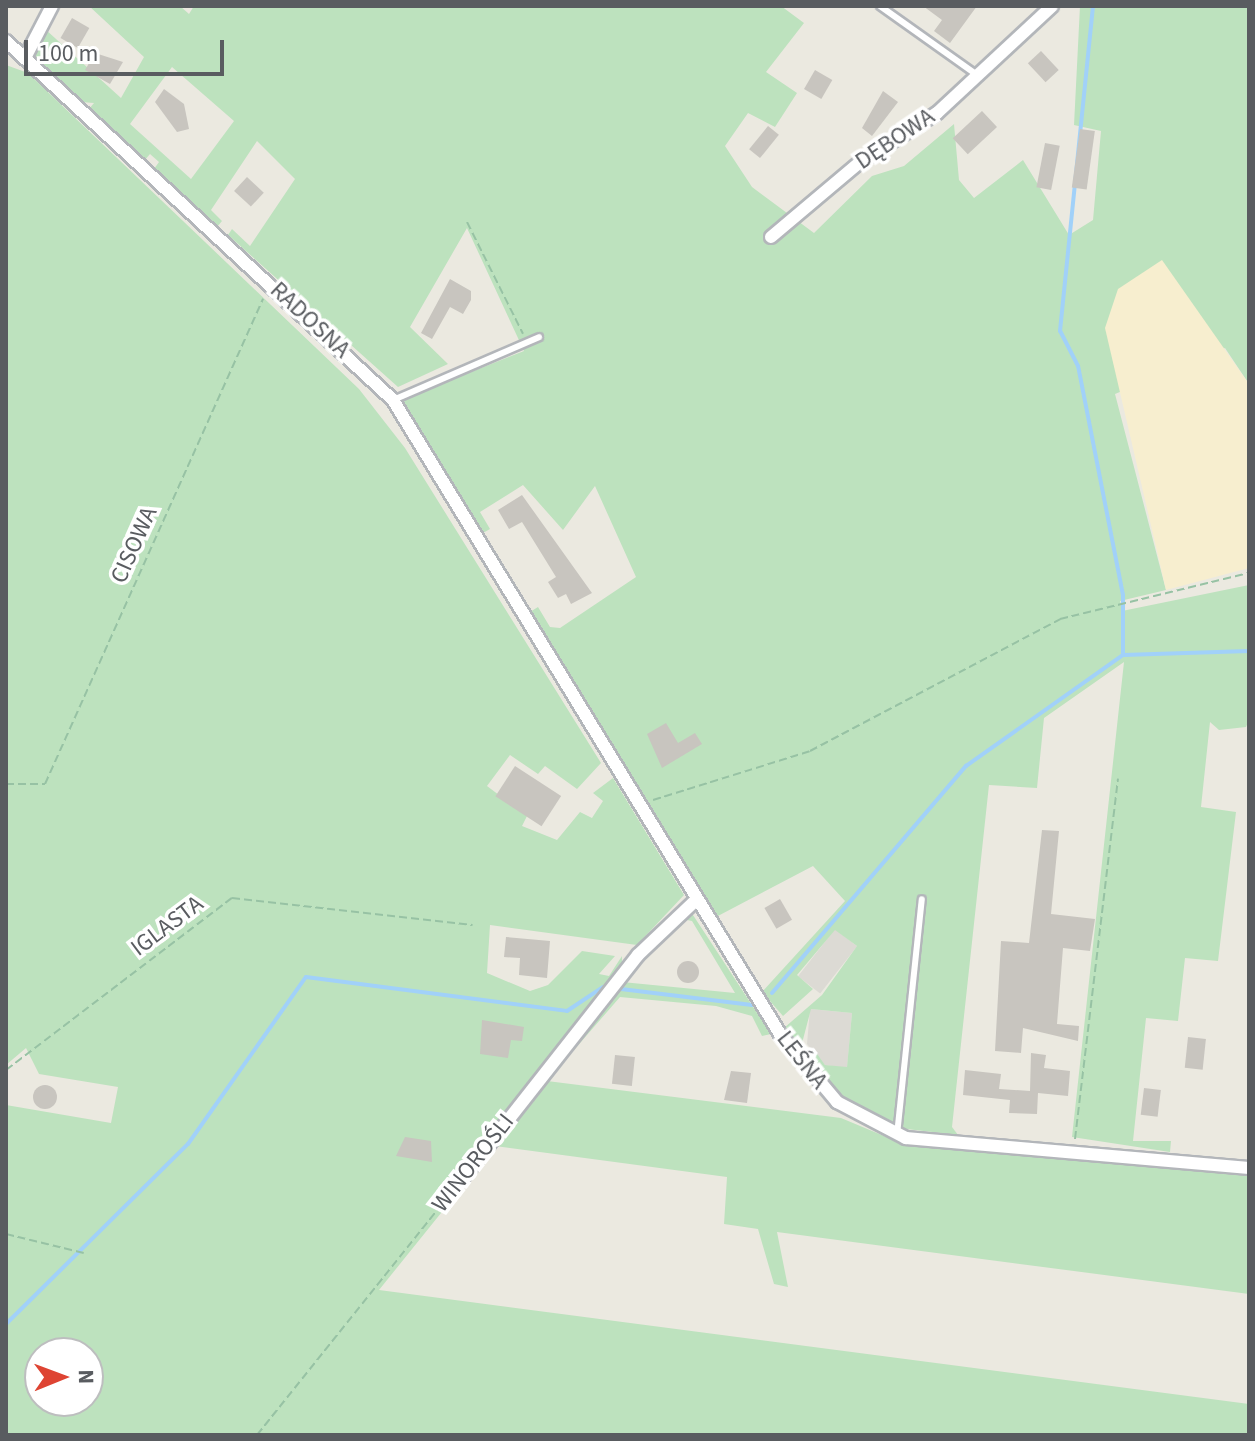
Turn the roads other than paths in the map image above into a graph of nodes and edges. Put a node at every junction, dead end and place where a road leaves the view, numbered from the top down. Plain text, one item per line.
1 (52, 6) edge
2 (880, 6) edge
3 (1052, 6) edge
4 (6, 41) edge
5 (25, 58) junction
6 (973, 72) junction
7 (771, 237) dead end
8 (539, 337) dead end
9 (393, 400) junction
10 (549, 654) joint
11 (697, 899) junction
12 (922, 899) dead end
13 (897, 1135) junction
14 (1249, 1168) edge
15 (461, 1180) road end

1 - 5 street
2 - 6 lane
3 - 6 street, DĘBOWA
4 - 5 street, RADOSNA
5 - 9 street, RADOSNA
6 - 7 street, DĘBOWA
8 - 9 lane
9 - 10 street, RADOSNA
10 - 11 street, LEŚNA
11 - 13 street, LEŚNA
11 - 15 street, WINOROŚLI
12 - 13 lane
13 - 14 street, LEŚNA

